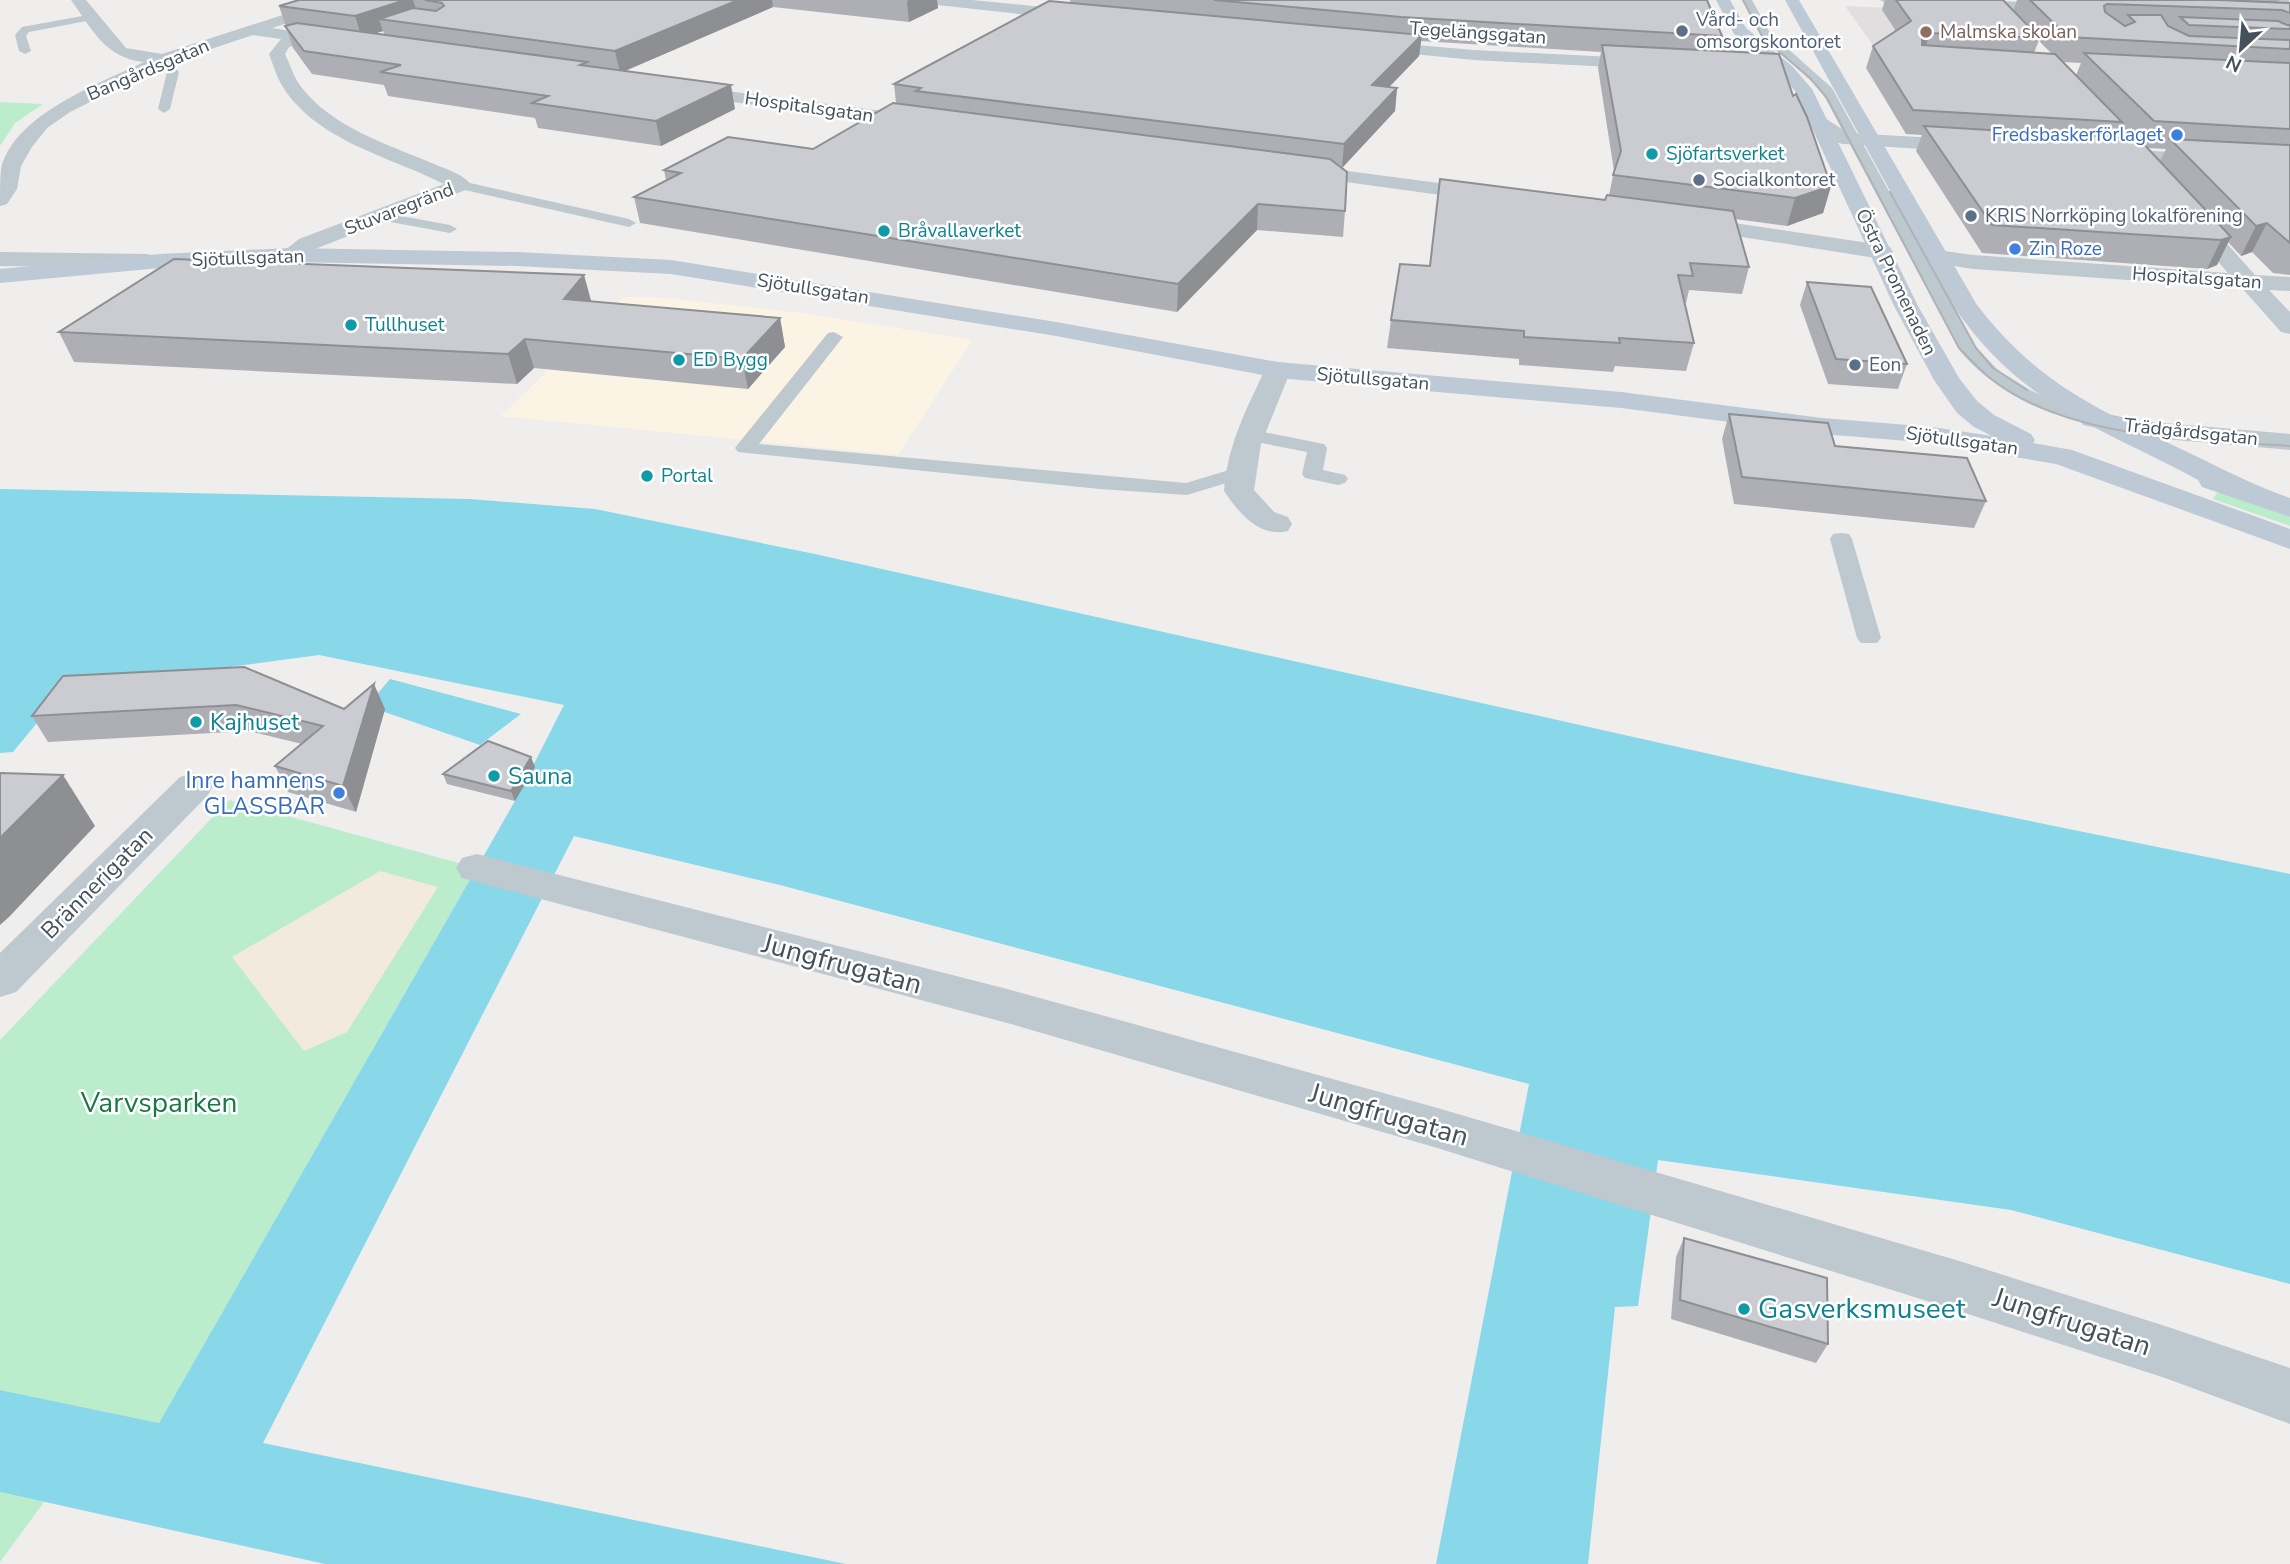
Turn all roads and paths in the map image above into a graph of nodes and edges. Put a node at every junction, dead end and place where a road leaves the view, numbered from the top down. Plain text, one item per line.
1 (78, 0) edge
2 (344, 0) edge
3 (928, 0) edge
4 (1059, 0) edge
5 (1723, 0) edge
6 (1747, 0) edge
7 (1792, 0) edge
8 (1887, 0) edge
9 (2279, 0) edge
10 (1993, 5) junction
11 (2290, 7) edge
12 (2090, 10) edge
13 (1038, 11) junction
14 (93, 17) junction
15 (1101, 18) edge
16 (2010, 23) edge
17 (1012, 27) edge
18 (252, 30) junction
19 (298, 39) junction
20 (1358, 45) edge
21 (352, 46) edge
22 (25, 51) dead end
23 (163, 59) junction
24 (1670, 65) edge
25 (666, 88) edge
26 (881, 100) dead end
27 (164, 109) dead end
28 (857, 114) junction
29 (940, 124) edge
30 (2117, 136) edge
31 (1853, 144) junction
32 (1988, 147) edge
33 (2082, 152) edge
34 (2135, 156) junction
35 (2290, 165) edge
36 (1269, 167) edge
37 (1841, 170) junction
38 (2152, 175) edge
39 (461, 185) junction
40 (2170, 194) edge
41 (1507, 198) edge
42 (0, 200) edge
43 (379, 216) junction
44 (1663, 219) edge
45 (629, 223) dead end
46 (450, 229) dead end
47 (1877, 243) junction
48 (290, 255) junction
49 (1937, 257) junction
50 (0, 259) edge
51 (160, 261) junction
52 (0, 275) edge
53 (2250, 282) junction
54 (2290, 284) edge
55 (2290, 327) edge
56 (834, 337) dead end
57 (1278, 370) junction
58 (1620, 400) junction
59 (2093, 419) junction
60 (1984, 421) junction
61 (1248, 435) junction
62 (2290, 442) edge
63 (2062, 456) junction
64 (1239, 473) junction
65 (1338, 479) dead end
66 (2235, 488) junction
67 (2290, 508) edge
68 (1277, 524) dead end
69 (1841, 539) dead end
70 (2290, 540) edge
71 (1869, 638) dead end
72 (194, 786) dead end
73 (477, 868) dead end
74 (0, 980) edge
75 (2290, 1396) edge

1 - 14 street
2 - 18 street, Bangårdsgatan
3 - 13 street
4 - 13 street
5 - 31 main road, Östra Promenaden
6 - 31 lane, Östra Promenaden
7 - 31 main road, Östra Promenaden
8 - 10 street
9 - 11 street
10 - 12 street
10 - 16 street
13 - 15 street
13 - 17 street
14 - 22 lane
14 - 23 street
18 - 19 street
18 - 23 street, Bangårdsgatan
19 - 21 street
19 - 39 street, Stuvaregränd
20 - 24 street, Tegelängsgatan
23 - 27 lane
23 - 42 street, Bangårdsgatan
25 - 28 street, Hospitalsgatan
26 - 28 street
28 - 29 street, Hospitalsgatan
30 - 34 street
31 - 32 street
31 - 37 main road, Östra Promenaden
31 - 37 lane
31 - 49 main road, Östra Promenaden
31 - 59 lane, Östra Promenaden
33 - 34 street
34 - 35 street
34 - 38 street
36 - 41 street
37 - 47 main road, Östra Promenaden
39 - 43 street, Stuvaregränd
39 - 45 lane
40 - 53 street
43 - 46 lane
43 - 48 street, Stuvaregränd
44 - 47 street
47 - 60 main road, Östra Promenaden
48 - 51 main road, Sjötullsgatan
48 - 57 main road, Sjötullsgatan
49 - 53 street, Hospitalsgatan
49 - 59 main road, Östra Promenaden
50 - 51 street
51 - 52 main road, Sjötullsgatan
53 - 54 street, Hospitalsgatan
53 - 55 street
56 - 64 lane
57 - 58 main road, Sjötullsgatan
57 - 61 street
58 - 60 main road, Sjötullsgatan
58 - 63 main road, Sjötullsgatan
59 - 62 street, Trädgårdsgatan
59 - 66 main road, Östra Promenaden
60 - 63 main road, Östra Promenaden
60 - 66 main road, Sjötullsgatan
61 - 64 street
61 - 65 lane
63 - 70 main road, Sjötullsgatan
64 - 68 street
66 - 67 main road, Sjötullsgatan
69 - 71 lane
72 - 74 street, Brännerigatan
73 - 75 street, Jungfrugatan

